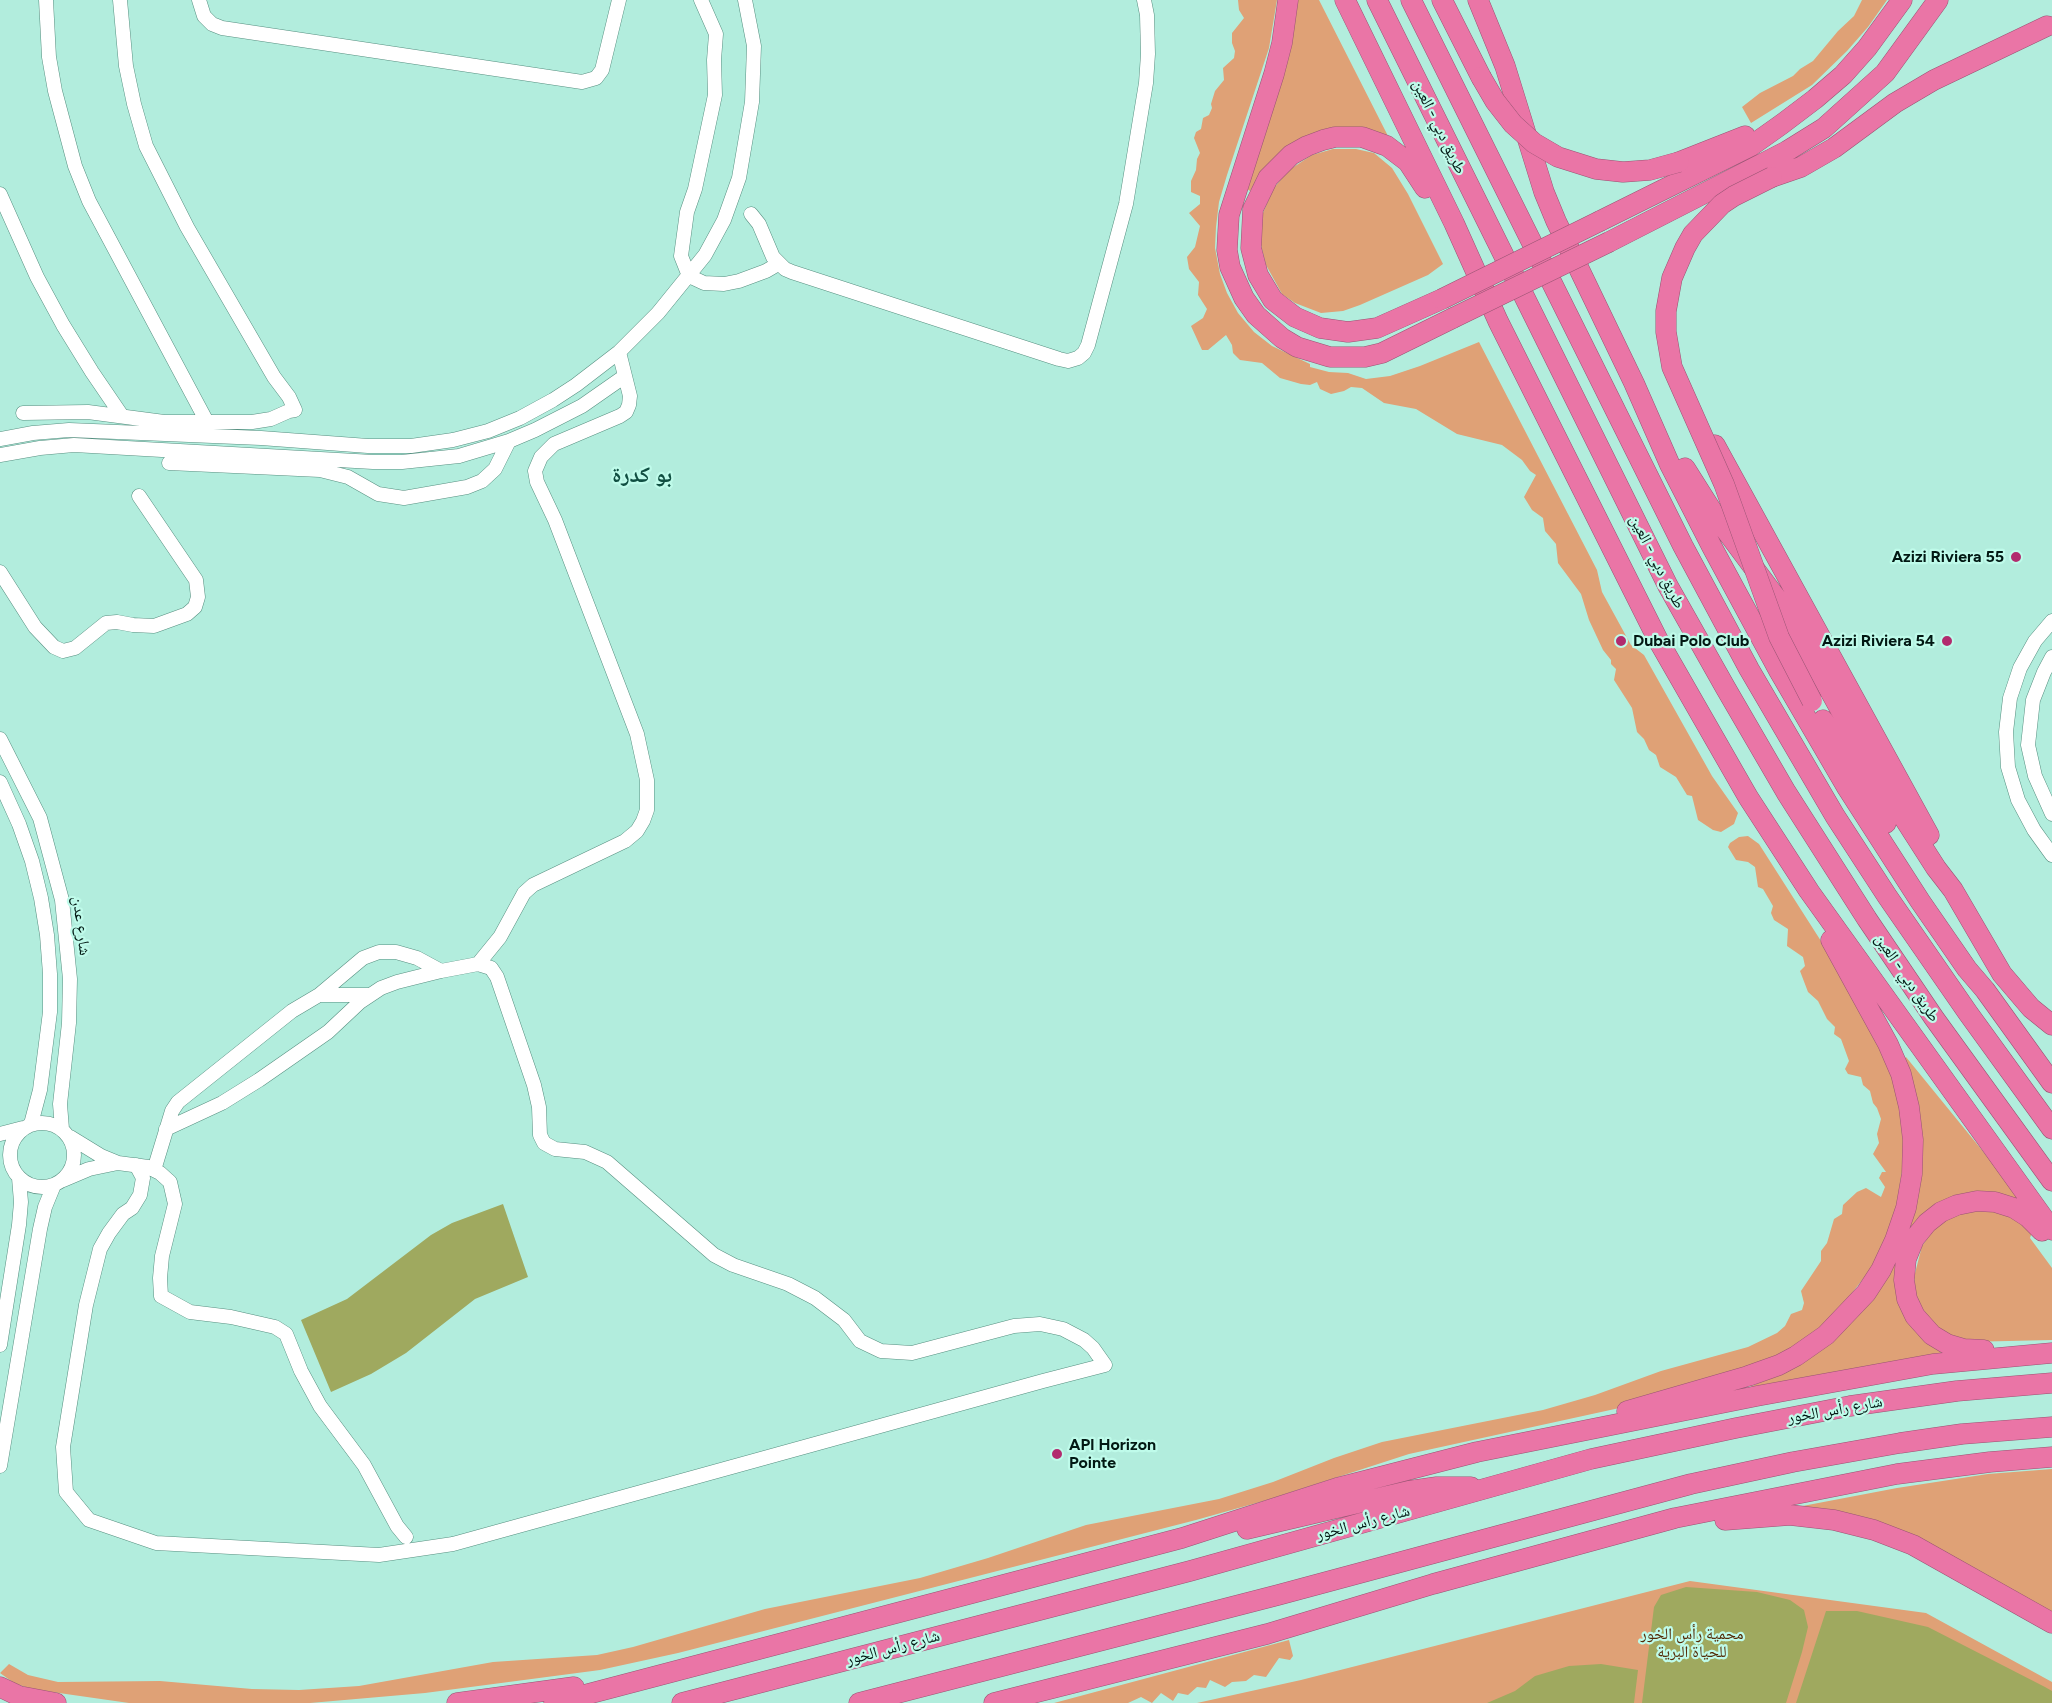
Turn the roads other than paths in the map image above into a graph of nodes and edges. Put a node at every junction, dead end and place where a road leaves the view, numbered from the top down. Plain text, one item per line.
1 (46, 0) edge
2 (120, 0) edge
3 (199, 0) edge
4 (619, 0) edge
5 (701, 0) edge
6 (745, 0) edge
7 (1144, 0) edge
8 (1288, 0) edge
9 (1344, 0) edge
10 (1377, 0) edge
11 (1411, 0) edge
12 (1442, 0) edge
13 (1478, 0) edge
14 (1902, 0) edge
15 (1938, 0) edge
16 (2050, 24) edge
17 (1885, 73) junction
18 (1782, 124) junction
19 (1772, 177) junction
20 (0, 194) edge
21 (751, 214) dead end
22 (1454, 222) junction
23 (778, 264) junction
24 (689, 276) junction
25 (619, 352) junction
26 (625, 376) junction
27 (1634, 383) junction
28 (1685, 396) junction
29 (23, 413) dead end
30 (122, 416) junction
31 (207, 422) junction
32 (261, 422) junction
33 (261, 438) junction
34 (0, 439) edge
35 (509, 441) junction
36 (0, 456) edge
37 (258, 456) junction
38 (169, 463) dead end
39 (139, 496) dead end
40 (0, 572) edge
41 (2052, 621) edge
42 (2052, 657) edge
43 (0, 739) edge
44 (0, 782) edge
45 (2052, 814) edge
46 (2052, 855) edge
47 (1953, 890) junction
48 (1809, 891) junction
49 (478, 964) junction
50 (441, 971) junction
51 (1985, 990) junction
52 (319, 995) junction
53 (370, 995) junction
54 (2052, 1025) edge
55 (2052, 1083) edge
56 (27, 1126) junction
57 (166, 1129) junction
58 (2052, 1130) edge
59 (66, 1133) junction
60 (0, 1134) edge
61 (0, 1163) edge
62 (118, 1163) junction
63 (136, 1165) junction
64 (154, 1170) junction
65 (16, 1174) junction
66 (2052, 1181) edge
67 (58, 1183) junction
68 (2052, 1230) edge
69 (2052, 1242) edge
70 (2052, 1344) edge
71 (0, 1345) edge
72 (2052, 1353) edge
73 (2052, 1383) edge
74 (2052, 1427) edge
75 (1579, 1433) junction
76 (2052, 1457) edge
77 (0, 1466) edge
78 (1486, 1489) junction
79 (406, 1537) dead end
80 (1182, 1538) junction
81 (1432, 1584) junction
82 (2052, 1623) edge
83 (680, 1671) junction
84 (0, 1686) edge
85 (56, 1703) edge
86 (457, 1703) edge
87 (554, 1703) edge
88 (682, 1703) edge
89 (859, 1703) edge
90 (994, 1703) edge

1 - 31 street
2 - 32 street
3 - 4 street
5 - 24 street
6 - 24 street
7 - 23 street
8 - 17 highway, bridge
9 - 22 highway
10 - 66 highway, طريق دبي - العين
11 - 58 highway, طريق دبي - العين
12 - 18 highway, bridge
13 - 27 highway
14 - 18 highway
15 - 17 highway
16 - 19 highway
17 - 19 highway
18 - 22 highway, bridge
19 - 28 highway, bridge
20 - 30 street
21 - 23 street
22 - 48 highway
23 - 24 street
24 - 25 street
25 - 26 street
25 - 33 street
26 - 35 street
26 - 49 street
27 - 47 highway
27 - 51 highway
28 - 47 highway, bridge
28 - 51 highway, bridge
29 - 30 street
30 - 31 street
31 - 32 street
32 - 33 street
33 - 34 street
33 - 37 street
35 - 37 street
35 - 38 street
36 - 37 street
39 - 40 street
41 - 46 street
42 - 45 street
43 - 59 street, شارع عدن
44 - 56 street
47 - 54 highway
48 - 68 highway
48 - 75 highway
49 - 50 street
49 - 63 street
50 - 52 street
50 - 53 street
51 - 55 highway
52 - 53 street
52 - 57 street
53 - 57 street
56 - 59 street
56 - 60 street
56 - 65 street
57 - 64 street
59 - 62 street
59 - 67 street
61 - 65 street
62 - 63 street
62 - 67 street
63 - 64 street
64 - 79 street
65 - 67 street
65 - 71 street
67 - 77 street
69 - 70 highway
72 - 75 highway
73 - 78 highway, شارع رأس الخور
74 - 89 highway
75 - 80 highway
76 - 81 highway
78 - 80 highway
78 - 88 highway, شارع رأس الخور
80 - 83 highway
81 - 82 highway
81 - 90 highway
83 - 86 highway
83 - 87 highway
84 - 85 highway

